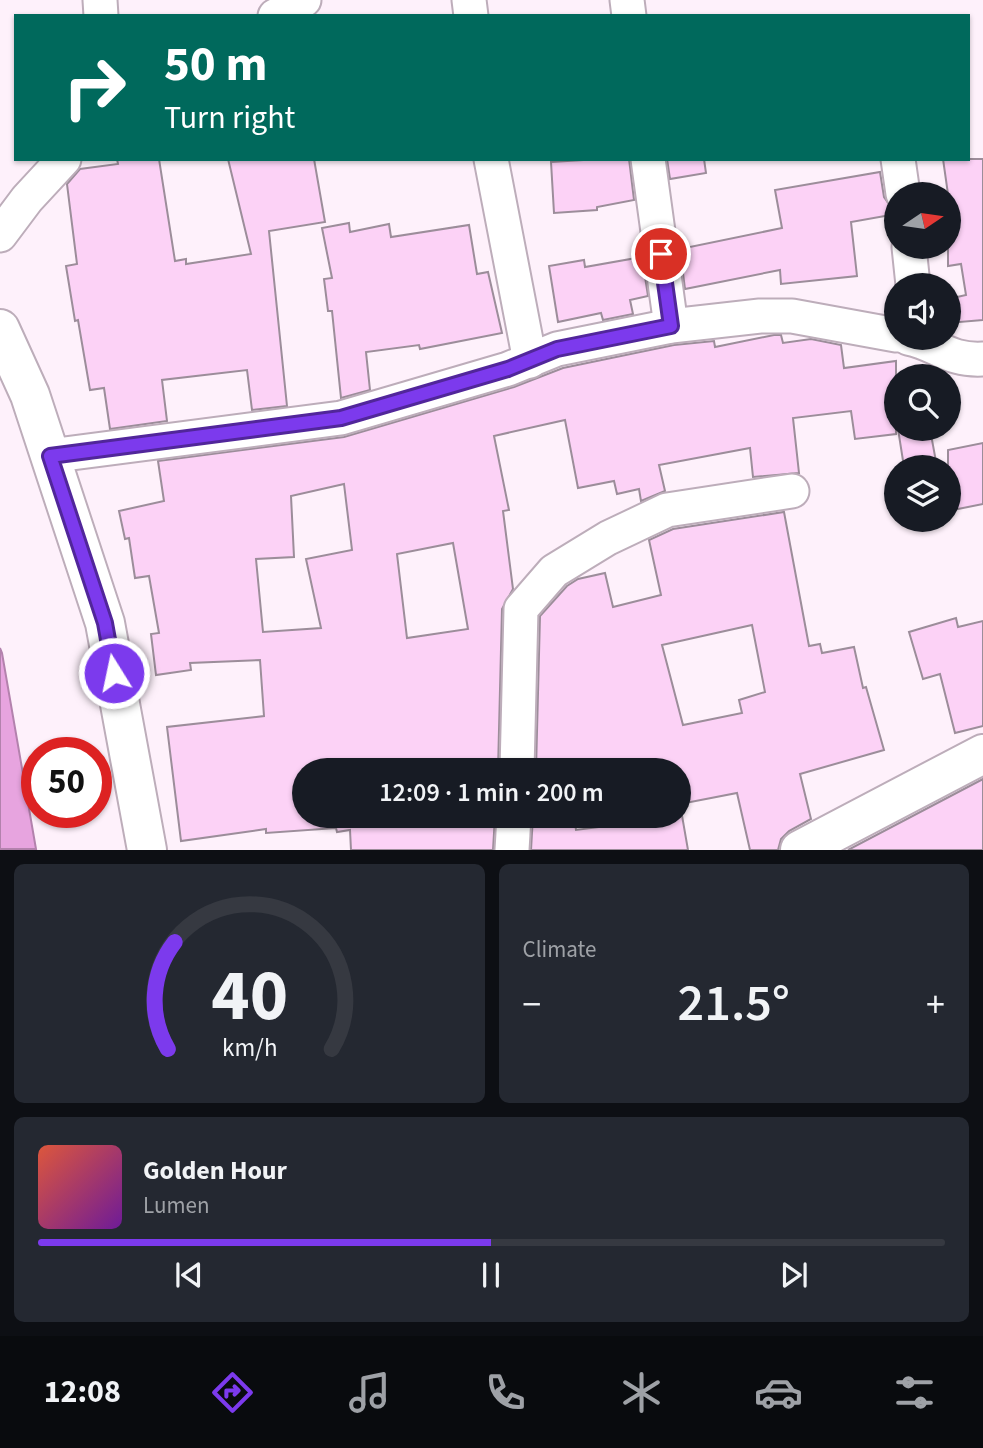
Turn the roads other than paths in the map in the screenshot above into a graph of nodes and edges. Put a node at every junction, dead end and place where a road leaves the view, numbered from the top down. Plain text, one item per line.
1 (304, 0) edge
2 (279, 14) edge
3 (62, 161) edge
4 (491, 161) edge
5 (648, 161) edge
6 (898, 161) edge
7 (901, 182) edge
8 (0, 235) edge
9 (671, 326) junction
10 (0, 329) edge
11 (884, 333) edge
12 (936, 350) edge
13 (983, 359) edge
14 (530, 361) junction
15 (50, 456) junction
16 (792, 491) dead end
17 (983, 754) edge
18 (517, 758) edge
19 (513, 828) edge
20 (147, 849) edge
21 (512, 849) edge
22 (800, 849) edge

1 - 2 street
3 - 8 street
4 - 14 street
5 - 9 street
6 - 7 street
9 - 11 street
9 - 14 street
10 - 15 main road
12 - 13 street
14 - 15 street
15 - 20 main road
16 - 18 street
17 - 22 main road
19 - 21 street

